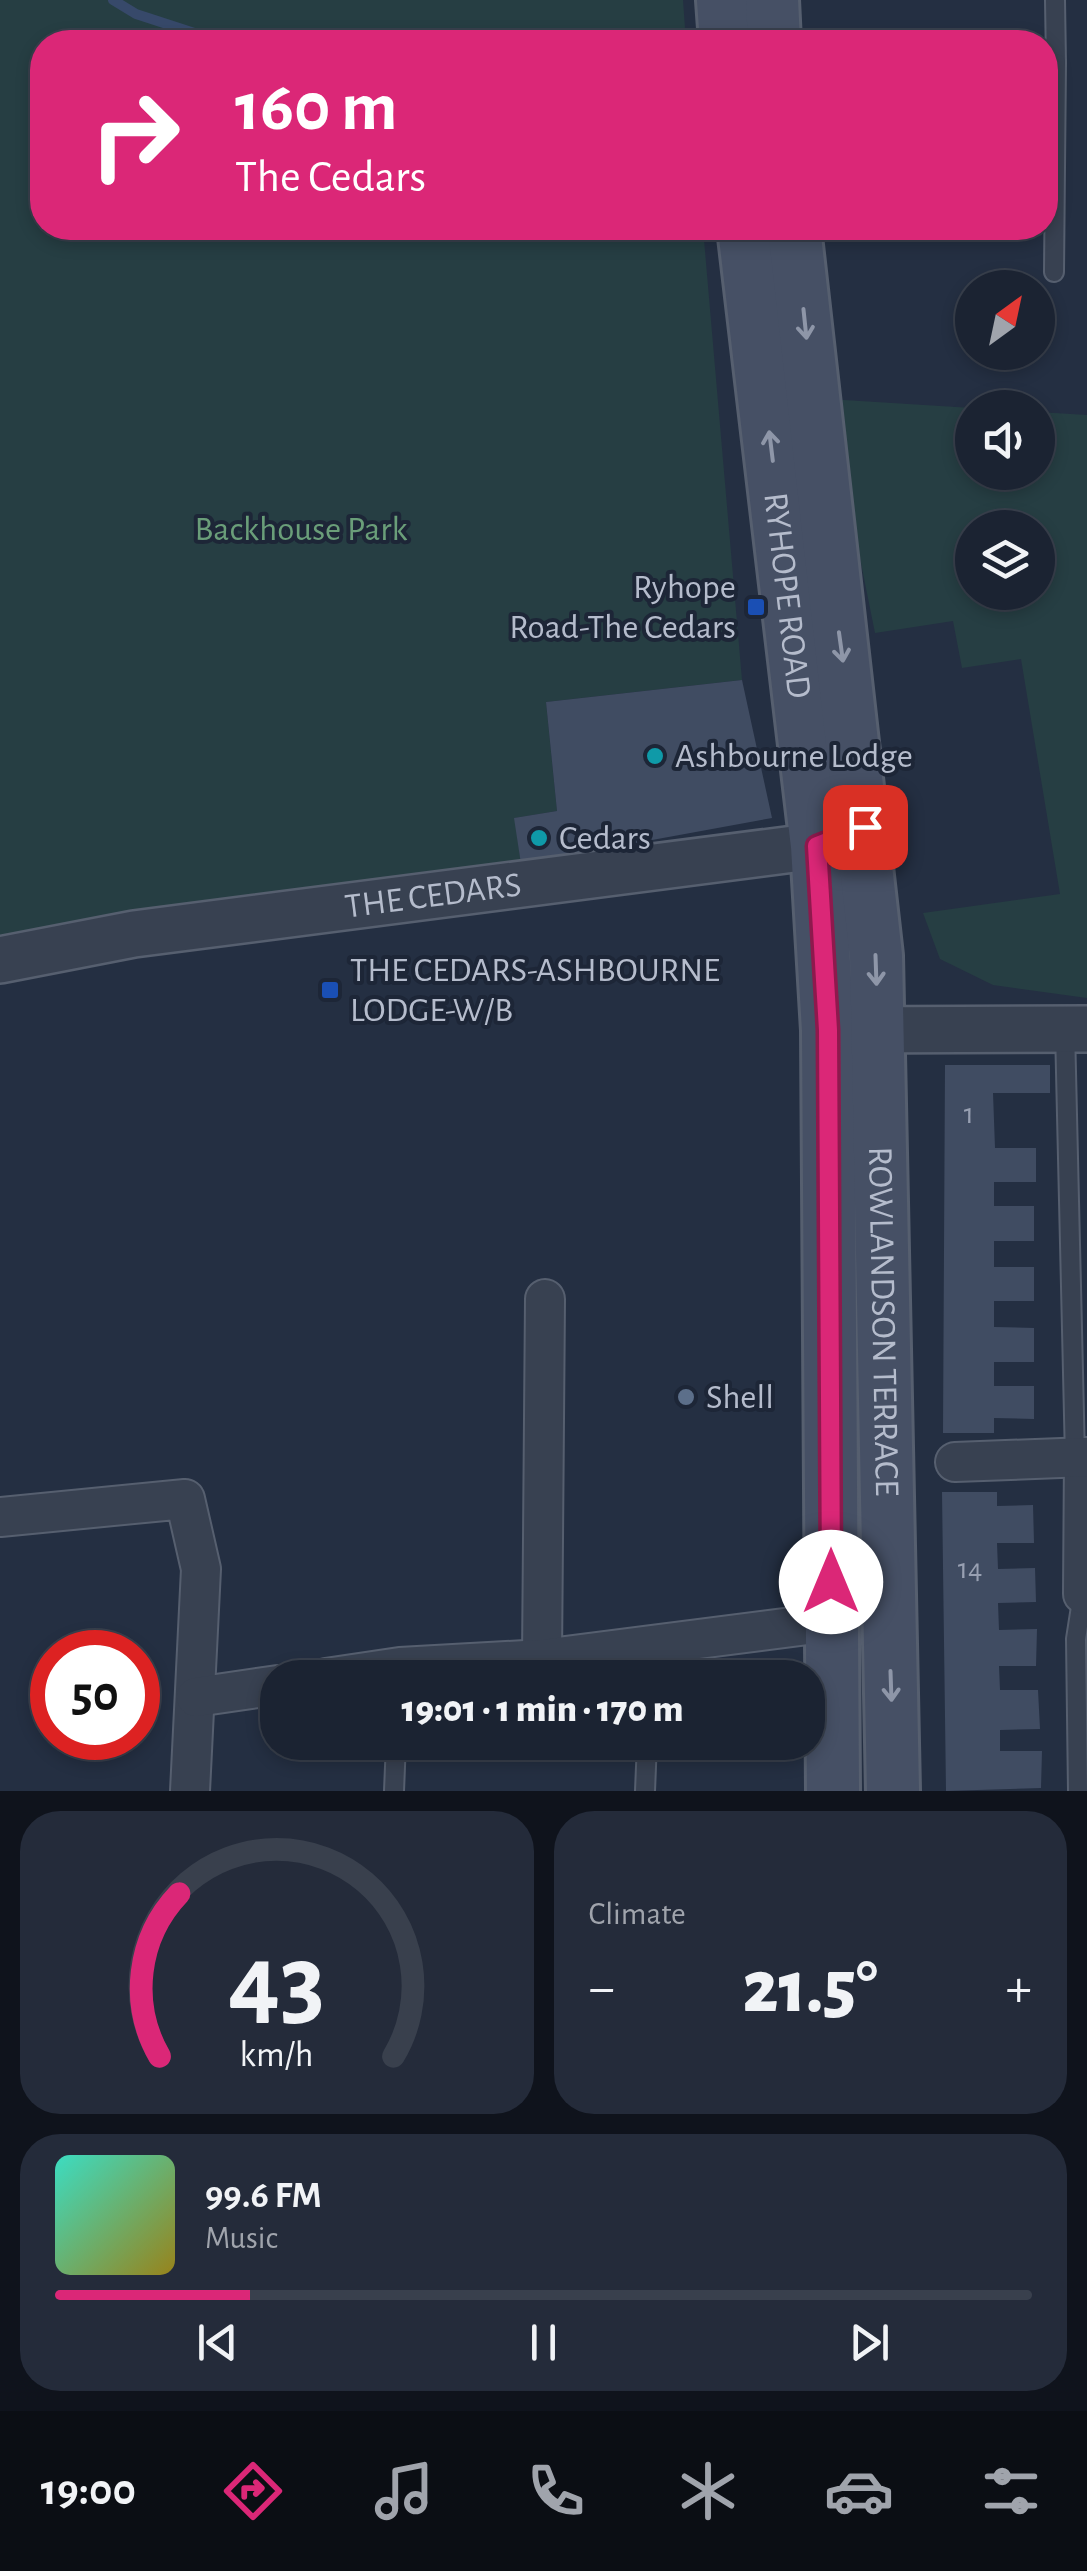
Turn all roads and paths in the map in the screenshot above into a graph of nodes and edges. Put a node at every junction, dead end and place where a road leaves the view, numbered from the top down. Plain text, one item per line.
1 (723, 0) edge
2 (772, 0) edge
3 (1055, 0) edge
4 (725, 30) edge
5 (773, 30) edge
6 (1053, 30) edge
7 (746, 240) edge
8 (795, 240) edge
9 (1053, 240) edge
10 (1054, 270) edge
11 (841, 836) junction
12 (0, 960) edge
13 (1076, 1029) edge
14 (853, 1030) junction
15 (545, 1299) dead end
16 (1082, 1458) edge
17 (955, 1462) dead end
18 (0, 1517) edge
19 (1085, 1594) edge
20 (888, 1618) junction
21 (831, 1622) junction
22 (542, 1658) junction
23 (522, 1660) edge
24 (615, 1660) edge
25 (657, 1660) edge
26 (260, 1688) edge
27 (196, 1697) junction
28 (395, 1760) edge
29 (646, 1760) edge
30 (190, 1791) edge
31 (394, 1791) edge
32 (644, 1791) edge
33 (833, 1791) edge
34 (894, 1791) edge
35 (1078, 1791) edge

1 - 4 main road
2 - 5 main road
3 - 6 lane
11 -> 7 main road, RYHOPE ROAD
8 -> 11 main road, RYHOPE ROAD
9 - 10 lane
11 - 12 street, THE CEDARS
11 - 14 main road, RYHOPE ROAD
13 - 14 street
13 - 16 lane
14 - 20 main road, ROWLANDSON TERRACE
14 - 21 main road, RYHOPE ROAD
15 - 22 street
16 - 17 street
16 - 19 street
18 - 27 street
19 - 35 lane
20 - 21 main road
20 -> 34 main road, ROWLANDSON TERRACE
21 - 25 street
21 - 33 main road, RYHOPE ROAD
22 - 23 street
22 - 24 street
26 - 27 street
27 - 30 street
28 - 31 lane
29 - 32 lane

